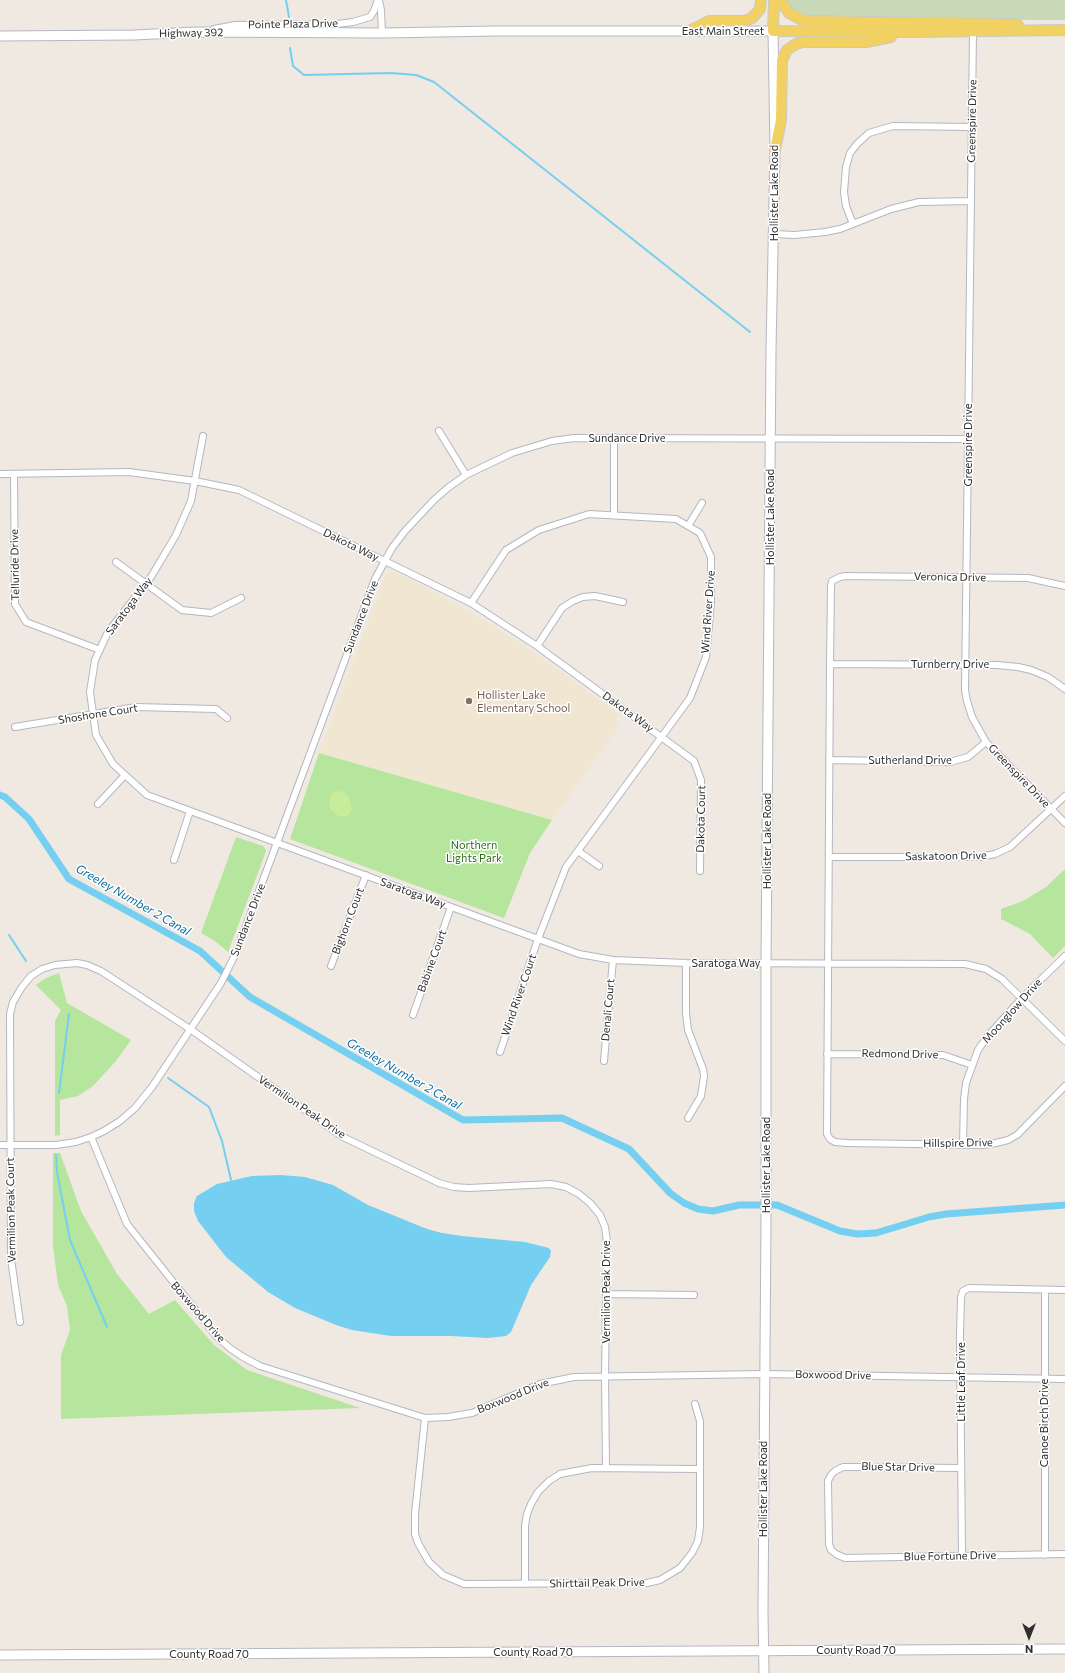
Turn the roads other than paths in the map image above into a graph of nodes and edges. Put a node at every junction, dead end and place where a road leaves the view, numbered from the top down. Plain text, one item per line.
1 (378, 0) edge
2 (762, 0) edge
3 (774, 0) edge
4 (780, 0) edge
5 (1054, 30) junction
6 (1065, 30) edge
7 (689, 31) junction
8 (973, 31) junction
9 (196, 32) junction
10 (773, 32) junction
11 (913, 32) junction
12 (382, 33) junction
13 (0, 36) edge
14 (972, 127) junction
15 (775, 150) junction
16 (971, 201) junction
17 (853, 224) junction
18 (774, 234) junction
19 (439, 431) dead end
20 (203, 436) dead end
21 (614, 437) junction
22 (770, 438) junction
23 (968, 439) junction
24 (0, 474) edge
25 (14, 474) junction
26 (466, 475) junction
27 (194, 481) junction
28 (702, 502) dead end
29 (614, 515) junction
30 (688, 526) junction
31 (384, 561) junction
32 (116, 562) dead end
33 (968, 577) junction
34 (145, 584) junction
35 (1065, 586) edge
36 (241, 598) dead end
37 (623, 602) dead end
38 (471, 603) junction
39 (537, 646) junction
40 (100, 650) junction
41 (830, 664) junction
42 (966, 665) junction
43 (1065, 688) edge
44 (93, 715) junction
45 (227, 718) dead end
46 (15, 727) dead end
47 (662, 736) junction
48 (986, 742) junction
49 (829, 760) junction
50 (125, 775) junction
51 (1065, 796) edge
52 (98, 804) dead end
53 (1052, 810) junction
54 (190, 811) junction
55 (1065, 823) edge
56 (277, 842) junction
57 (578, 851) junction
58 (829, 857) junction
59 (174, 860) dead end
60 (599, 866) dead end
61 (700, 871) dead end
62 (366, 875) junction
63 (451, 907) junction
64 (538, 939) junction
65 (1065, 956) edge
66 (613, 960) junction
67 (686, 963) junction
68 (766, 963) junction
69 (827, 964) junction
70 (330, 966) dead end
71 (1022, 998) junction
72 (413, 1015) dead end
73 (190, 1029) junction
74 (1065, 1041) edge
75 (500, 1052) dead end
76 (827, 1054) junction
77 (604, 1061) dead end
78 (972, 1065) junction
79 (1065, 1086) edge
80 (688, 1118) dead end
81 (91, 1137) junction
82 (963, 1144) junction
83 (0, 1145) edge
84 (11, 1145) junction
85 (1045, 1290) junction
86 (1065, 1290) edge
87 (606, 1294) junction
88 (694, 1295) dead end
89 (20, 1322) dead end
90 (764, 1374) junction
91 (605, 1376) junction
92 (961, 1378) junction
93 (1044, 1378) junction
94 (1065, 1379) edge
95 (695, 1404) dead end
96 (425, 1418) junction
97 (606, 1468) junction
98 (961, 1468) junction
99 (699, 1469) junction
100 (836, 1554) joint
101 (1065, 1554) edge
102 (1045, 1555) junction
103 (962, 1556) junction
104 (525, 1584) junction
105 (1065, 1649) edge
106 (764, 1650) junction
107 (0, 1655) edge
108 (764, 1673) edge

1 - 9 street, Pointe Plaza Drive
1 - 12 street, Pointe Plaza Drive
2 - 7 main road
3 - 10 main road
4 - 5 main road
5 - 6 main road, East Main Street
5 - 8 main road, East Main Street
7 - 10 street, East Main Street
7 - 12 street, East Main Street
8 - 11 main road, East Main Street
8 - 14 street, Greenspire Drive
9 - 12 street, Highway 392
9 - 13 street, Highway 392
10 - 11 main road, East Main Street
10 - 15 street, Hollister Lake Road
11 - 15 main road
14 - 16 street, Greenspire Drive
14 - 17 street
15 - 18 street, Hollister Lake Road
16 - 17 street
16 - 23 street, Greenspire Drive
17 - 18 street
18 - 22 street, Hollister Lake Road
19 - 26 street
20 - 27 street, Saratoga Way
21 - 22 street, Sundance Drive
21 - 26 street, Sundance Drive
21 - 29 street
22 - 23 street, Sundance Drive
22 - 68 street, Hollister Lake Road
23 - 33 street, Greenspire Drive
24 - 25 street, Dakota Way
25 - 27 street, Dakota Way
25 - 40 street, Telluride Drive
26 - 31 street, Sundance Drive
27 - 31 street, Dakota Way
27 - 34 street, Saratoga Way
28 - 30 street
29 - 30 street, Wind River Drive
29 - 38 street, Wind River Drive
30 - 47 street, Wind River Drive
31 - 38 street, Dakota Way
31 - 56 street, Sundance Drive
32 - 34 street
33 - 35 street, Veronica Drive
33 - 41 street, Veronica Drive
33 - 42 street, Greenspire Drive
34 - 36 street
34 - 40 street, Saratoga Way
37 - 39 street
38 - 39 street, Dakota Way
39 - 47 street, Dakota Way
40 - 44 street, Saratoga Way
41 - 42 street, Turnberry Drive
41 - 49 street
42 - 43 street, Turnberry Drive
42 - 48 street, Greenspire Drive
44 - 45 street, Shoshone Court
44 - 46 street, Shoshone Court
44 - 50 street, Saratoga Way
47 - 57 street, Wind River Drive
47 - 61 street, Dakota Court
48 - 49 street, Sutherland Drive
48 - 53 street, Greenspire Drive
49 - 58 street
50 - 52 street
50 - 54 street, Saratoga Way
51 - 53 street, Saskatoon Drive
53 - 55 street, Greenspire Drive
53 - 58 street, Saskatoon Drive
54 - 56 street, Saratoga Way
54 - 59 street
56 - 62 street, Saratoga Way
56 - 73 street, Sundance Drive
57 - 60 street
57 - 64 street, Wind River Drive
58 - 69 street
62 - 63 street, Saratoga Way
62 - 70 street, Bighorn Court
63 - 64 street, Saratoga Way
63 - 72 street, Babine Court
64 - 66 street, Saratoga Way
64 - 75 street, Wind River Court
65 - 71 street, Moonglow Drive
66 - 67 street, Saratoga Way
66 - 77 street, Denali Court
67 - 68 street, Saratoga Way
67 - 80 street
68 - 69 street, Saratoga Way
68 - 90 street, Hollister Lake Road
69 - 71 street, Saratoga Way
69 - 76 street
71 - 74 street, Saratoga Way
71 - 78 street, Moonglow Drive
73 - 81 street, Sundance Drive
73 - 84 street, Vermilion Peak Drive
73 - 87 street, Vermilion Peak Drive
76 - 78 street, Redmond Drive
76 - 82 street, Hillspire Drive
78 - 82 street, Moonglow Drive
79 - 82 street, Hillspire Drive
81 - 84 street, Sundance Drive
81 - 96 street, Boxwood Drive
83 - 84 street, Sundance Drive
84 - 89 street, Vermilion Peak Court
85 - 86 street
85 - 92 street, Little Leaf Drive
85 - 93 street, Canoe Birch Drive
87 - 88 street
87 - 91 street, Vermilion Peak Drive
90 - 91 street, Boxwood Drive
90 - 92 street, Boxwood Drive
90 - 106 street, Hollister Lake Road
91 - 96 street, Boxwood Drive
91 - 97 street
92 - 93 street, Boxwood Drive
92 - 98 street, Little Leaf Drive
93 - 94 street, Boxwood Drive
93 - 102 street, Canoe Birch Drive
95 - 99 street, Shirttail Peak Drive
96 - 104 street, Shirttail Peak Drive
97 - 99 street
97 - 104 street
98 - 100 street, Blue Star Drive
98 - 103 street, Little Leaf Drive
99 - 104 street, Shirttail Peak Drive
100 - 103 street, Blue Fortune Drive
101 - 102 street, Blue Fortune Drive
102 - 103 street, Blue Fortune Drive
105 - 106 street, County Road 70
106 - 107 street, County Road 70
106 - 108 street, Hollister Lake Road

